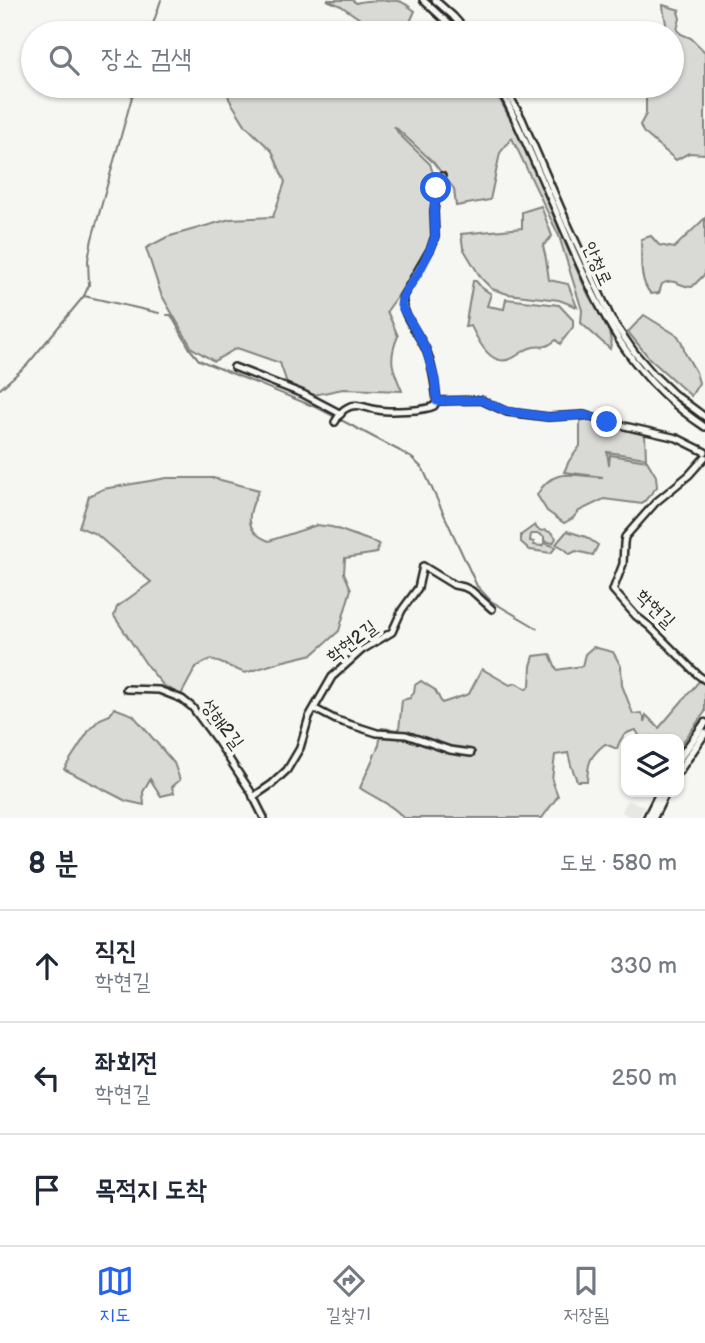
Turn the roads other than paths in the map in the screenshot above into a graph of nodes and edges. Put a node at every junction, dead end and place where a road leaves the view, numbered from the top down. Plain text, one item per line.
1 (423, 0) edge
2 (435, 0) edge
3 (446, 21) edge
4 (457, 21) edge
5 (504, 98) edge
6 (511, 98) edge
7 (442, 176) dead end
8 (234, 367) dead end
9 (437, 401) junction
10 (341, 414) junction
11 (705, 417) edge
12 (335, 422) dead end
13 (705, 427) edge
14 (705, 454) edge
15 (492, 608) dead end
16 (705, 680) edge
17 (126, 689) dead end
18 (315, 709) junction
19 (705, 723) edge
20 (705, 733) edge
21 (684, 752) edge
22 (471, 753) dead end
23 (684, 764) edge
24 (253, 797) junction
25 (658, 797) edge
26 (664, 797) edge
27 (264, 818) edge
28 (647, 818) edge
29 (653, 818) edge

1 - 3 street
2 - 4 street
5 - 13 street, 안청로
6 - 11 street, 안청로
7 - 9 street
8 - 10 street
9 - 10 street, 학현길
9 - 14 street, 학현길
10 - 12 street
14 - 16 street, 학현길
15 - 18 street, 학현2길
17 - 24 street, 성해2길
18 - 22 street
18 - 24 street, 학현2길
19 - 21 main road
20 - 23 main road
24 - 27 street, 성해2길
25 - 28 main road
26 - 29 main road

